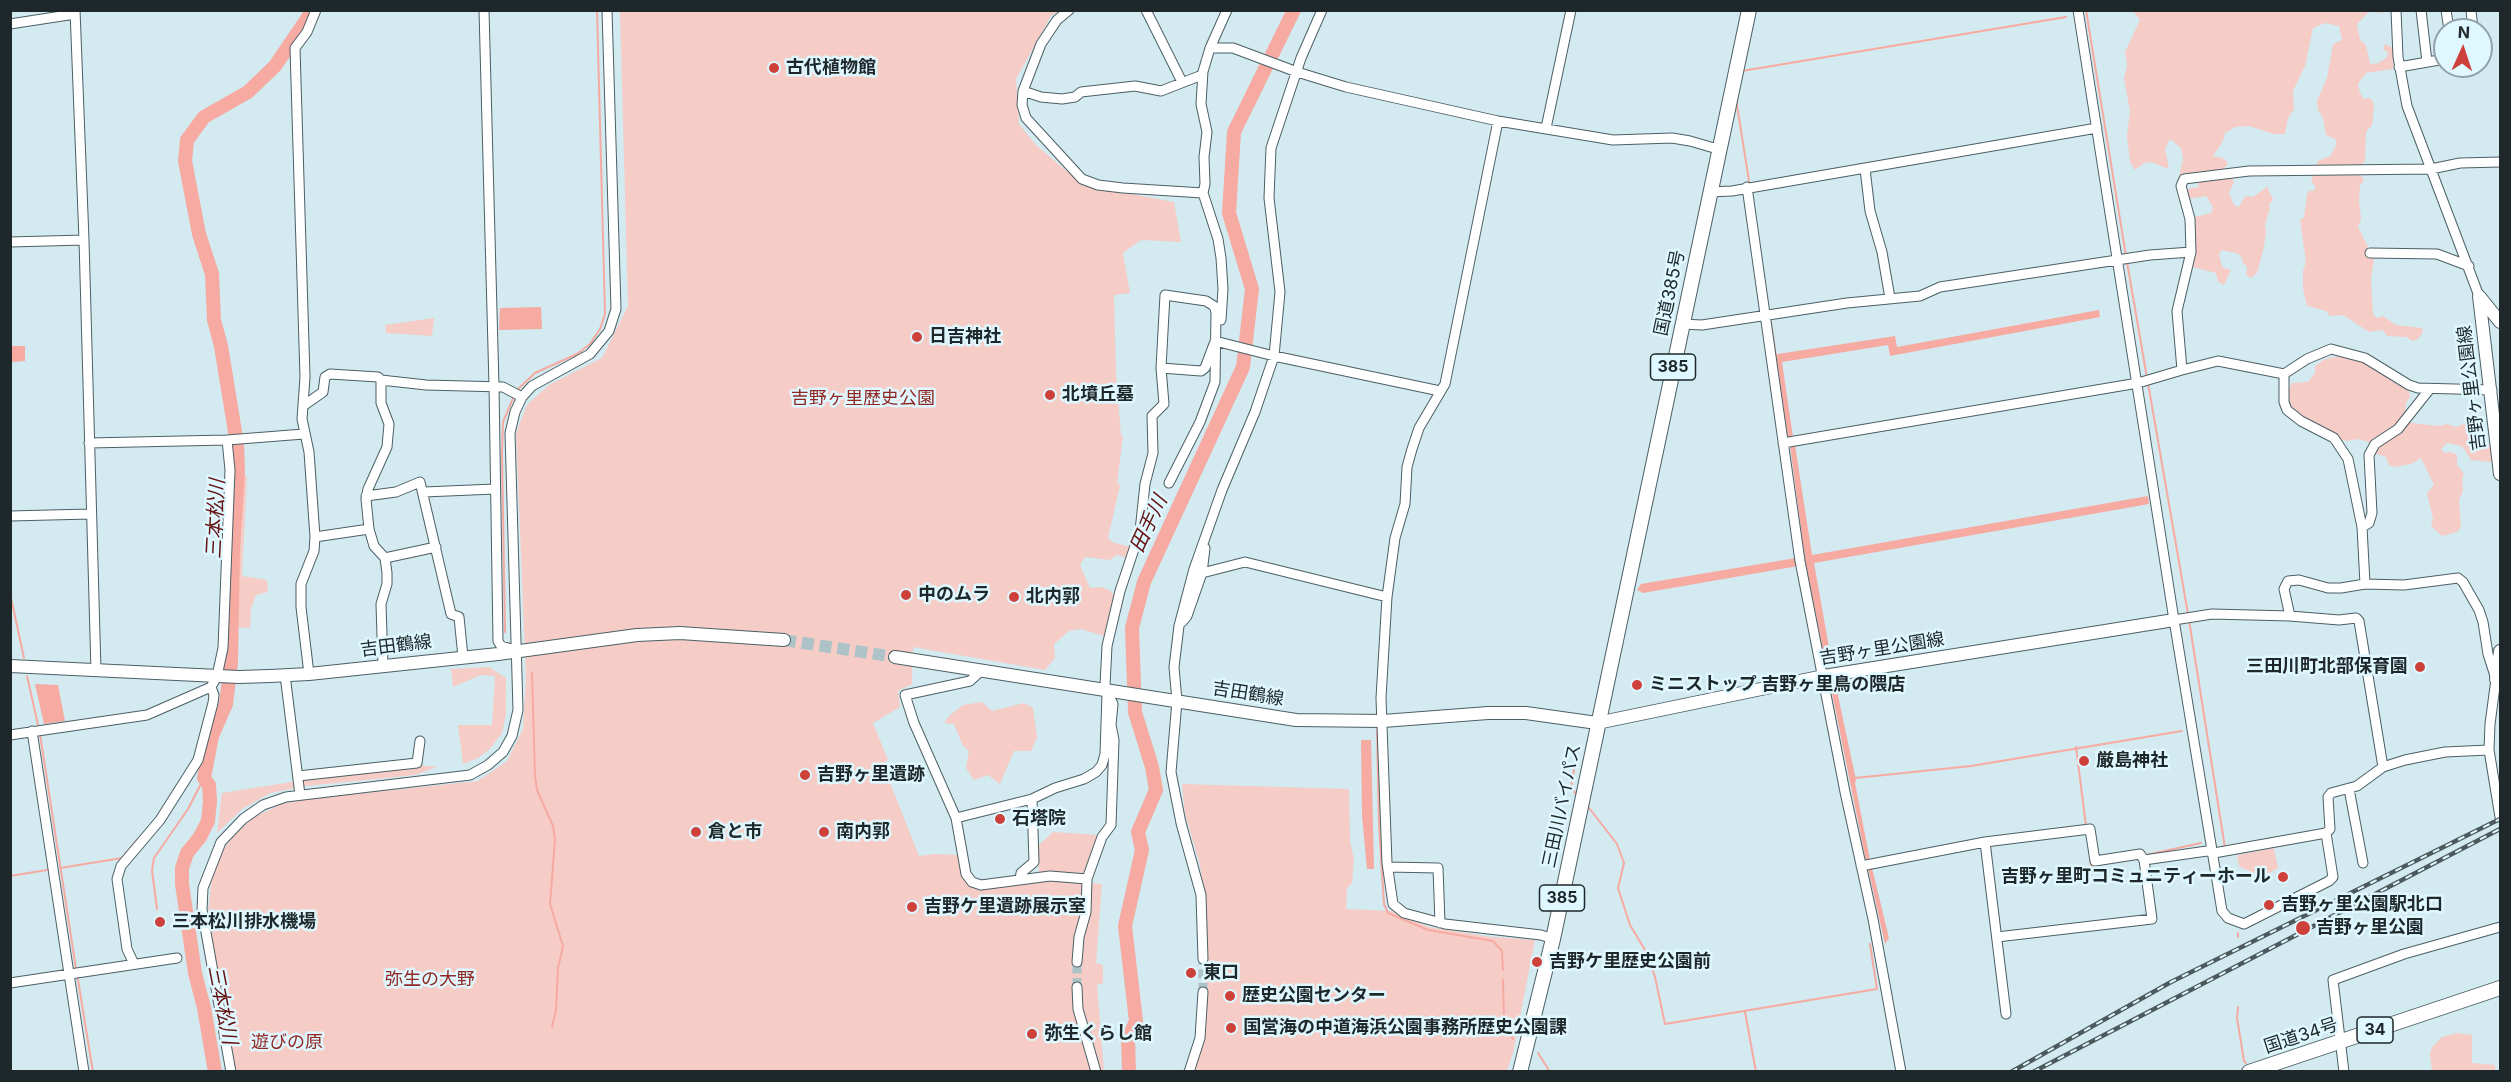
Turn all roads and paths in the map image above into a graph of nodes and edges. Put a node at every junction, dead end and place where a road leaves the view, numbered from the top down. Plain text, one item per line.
1 (316, 10) edge
2 (484, 10) edge
3 (607, 10) edge
4 (1069, 10) edge
5 (1146, 10) edge
6 (1227, 10) edge
7 (1322, 10) edge
8 (1571, 10) edge
9 (1749, 10) edge
10 (2078, 10) edge
11 (2396, 10) edge
12 (2421, 10) edge
13 (75, 12) edge
14 (10, 24) edge
15 (1210, 48) junction
16 (2433, 61) edge
17 (2427, 62) junction
18 (2399, 67) junction
19 (1203, 71) junction
20 (1297, 72) junction
21 (1182, 82) junction
22 (1023, 91) junction
23 (1498, 121) junction
24 (1546, 128) junction
25 (2097, 128) junction
26 (1720, 146) junction
27 (2500, 162) edge
28 (1865, 169) junction
29 (2431, 169) junction
30 (1747, 187) junction
31 (1710, 192) junction
32 (1203, 193) junction
33 (84, 240) junction
34 (10, 242) edge
35 (2191, 252) junction
36 (2370, 253) dead end
37 (2119, 260) junction
38 (2469, 266) junction
39 (2479, 296) junction
40 (1890, 298) junction
41 (1765, 315) junction
42 (2500, 322) edge
43 (1682, 324) junction
44 (1152, 327) dead end
45 (1162, 328) junction
46 (1215, 342) junction
47 (1274, 356) junction
48 (1161, 368) junction
49 (2182, 370) junction
50 (2284, 374) junction
51 (381, 380) junction
52 (2138, 383) junction
53 (495, 386) junction
54 (2429, 390) junction
55 (1440, 391) junction
56 (2495, 391) edge
57 (522, 397) junction
58 (303, 406) junction
59 (304, 434) junction
60 (227, 440) junction
61 (89, 443) junction
62 (1783, 443) junction
63 (2500, 474) edge
64 (1169, 483) dead end
65 (495, 489) junction
66 (424, 492) junction
67 (366, 496) junction
68 (90, 514) junction
69 (10, 516) edge
70 (2362, 527) junction
71 (369, 530) junction
72 (1205, 536) junction
73 (315, 537) junction
74 (436, 547) junction
75 (385, 558) junction
76 (1202, 573) junction
77 (496, 578) junction
78 (514, 578) junction
79 (2365, 584) junction
80 (1387, 597) junction
81 (2290, 616) junction
82 (2174, 620) junction
83 (1179, 626) junction
84 (784, 640) tunnel mouth
85 (516, 650) junction
86 (2500, 651) edge
87 (463, 657) junction
88 (895, 657) tunnel mouth
89 (10, 666) edge
90 (383, 666) junction
91 (96, 671) junction
92 (981, 671) junction
93 (309, 674) junction
94 (285, 675) junction
95 (217, 676) junction
96 (1824, 676) junction
97 (2496, 679) junction
98 (211, 687) junction
99 (1106, 692) junction
100 (1177, 701) junction
101 (1383, 721) junction
102 (1597, 723) junction
103 (37, 731) junction
104 (10, 735) edge
105 (420, 741) dead end
106 (2489, 750) junction
107 (2382, 767) junction
108 (298, 776) junction
109 (2349, 789) junction
110 (300, 795) junction
111 (1032, 799) junction
112 (2499, 804) edge
113 (2500, 817) edge
114 (956, 818) junction
115 (2326, 834) junction
116 (1985, 842) junction
117 (2214, 853) junction
118 (2144, 860) junction
119 (2363, 863) dead end
120 (1861, 866) junction
121 (1388, 867) junction
122 (1087, 879) junction
123 (1020, 880) junction
124 (1440, 923) junction
125 (2500, 927) edge
126 (1997, 938) junction
127 (1553, 939) junction
128 (177, 958) dead end
129 (1203, 959) tunnel mouth
130 (1077, 962) tunnel mouth
131 (134, 964) junction
132 (74, 974) junction
133 (10, 983) edge
134 (1077, 987) tunnel mouth
135 (2500, 988) edge
136 (1203, 993) tunnel mouth
137 (2006, 1014) dead end
138 (2340, 1042) junction
139 (2270, 1068) edge
140 (84, 1071) edge
141 (231, 1071) edge
142 (1096, 1071) edge
143 (1189, 1071) edge
144 (1520, 1071) edge
145 (1901, 1071) edge
146 (2249, 1071) edge
147 (2344, 1071) edge

1 - 58 street
2 - 53 street
3 - 57 street
4 - 22 street
5 - 21 street
6 - 15 street
7 - 20 street
8 - 24 street
9 - 26 highway, 国道385号 / 385
10 - 25 street
11 - 18 street
12 - 17 street
13 - 14 street
13 - 33 street
15 - 19 street
15 - 20 street
16 - 17 street
17 - 18 street
18 - 29 street
19 - 21 street
19 - 32 street
20 - 23 street
20 - 47 street
21 - 22 street
22 - 32 street
23 - 24 street
23 - 55 street
24 - 26 street
25 - 28 street
25 - 37 street
26 - 31 highway, 国道385号 / 385
27 - 29 street
28 - 30 street
28 - 40 street
29 - 35 street
29 - 38 street
30 - 31 street
30 - 41 street
31 - 43 highway, 国道385号 / 385
32 - 46 street
33 - 34 street
33 - 61 street
35 - 37 street
35 - 49 street
36 - 38 street
37 - 40 street
37 - 52 street
38 - 39 street
39 - 42 main road, 吉野ヶ里公園線
39 - 56 main road, 吉野ヶ里公園線
40 - 41 street
41 - 43 street
41 - 62 street
43 - 102 highway, 国道385号 / 385
44 - 45 street
45 - 46 street
45 - 48 street
46 - 47 street
46 - 48 street
46 - 64 street
47 - 55 street
47 - 72 street
48 - 99 street
49 - 50 street
49 - 52 street
50 - 54 street
50 - 70 street
51 - 53 street
51 - 58 street
51 - 67 street
52 - 62 street
52 - 82 street
53 - 57 street
53 - 65 street
54 - 56 street
54 - 70 street
55 - 80 street
56 - 63 main road, 吉野ヶ里公園線
57 - 78 street
58 - 59 street
59 - 60 street
59 - 73 street
60 - 61 street
60 - 95 street
61 - 68 street
62 - 96 street
65 - 66 street
65 - 77 street
66 - 67 street
66 - 74 street
67 - 71 street
68 - 69 street
68 - 91 street
70 - 79 street
71 - 73 street
71 - 75 street
72 - 76 street
72 - 83 street
73 - 93 street
74 - 75 street
74 - 87 street
75 - 90 street
76 - 80 street
76 - 83 street
77 - 78 street
77 - 85 street
78 - 85 street
79 - 81 street
79 - 97 street
80 - 101 street
81 - 82 street
81 - 107 street
82 - 96 main road, 吉野ヶ里公園線
82 - 117 street
83 - 100 street
84 - 85 main road, 吉田鶴線
85 - 87 main road, 吉田鶴線
85 - 110 street
86 - 97 main road
87 - 90 main road, 吉田鶴線
88 - 92 main road, 吉田鶴線
89 - 91 main road, 吉田鶴線
90 - 93 main road, 吉田鶴線
91 - 95 main road, 吉田鶴線
92 - 99 main road, 吉田鶴線
92 - 114 street
93 - 94 main road, 吉田鶴線
94 - 95 main road, 吉田鶴線
94 - 108 street
95 - 98 street
96 - 102 main road, 吉野ヶ里公園線
96 - 120 street
97 - 106 street
98 - 103 street
98 - 131 street
99 - 100 main road, 吉田鶴線
99 - 111 street
99 - 122 street
100 - 101 main road, 吉田鶴線
100 - 129 street
101 - 102 main road, 吉田鶴線
101 - 121 street
102 - 127 highway, 三田川バイパス / 385
103 - 104 street
103 - 132 street
105 - 108 street
106 - 107 street
106 - 112 street
107 - 109 street
108 - 110 street
109 - 115 street
109 - 119 street
110 - 141 street
111 - 114 street
111 - 123 street
112 - 113 street
114 - 123 street
115 - 117 street
115 - 117 street
116 - 118 street
116 - 120 street
116 - 126 street
117 - 118 street
118 - 126 street
120 - 145 street
121 - 124 street
121 - 124 street
122 - 123 street
122 - 130 street
124 - 127 street
125 - 138 street
126 - 137 street
127 - 144 highway, 三田川バイパス / 385
128 - 131 street
131 - 132 street
132 - 133 street
132 - 140 street
134 - 142 street
135 - 138 highway, 国道34号 / 34
136 - 143 street
138 - 139 highway, 国道34号 / 34
138 - 147 street
139 - 146 highway, 国道34号 / 34

